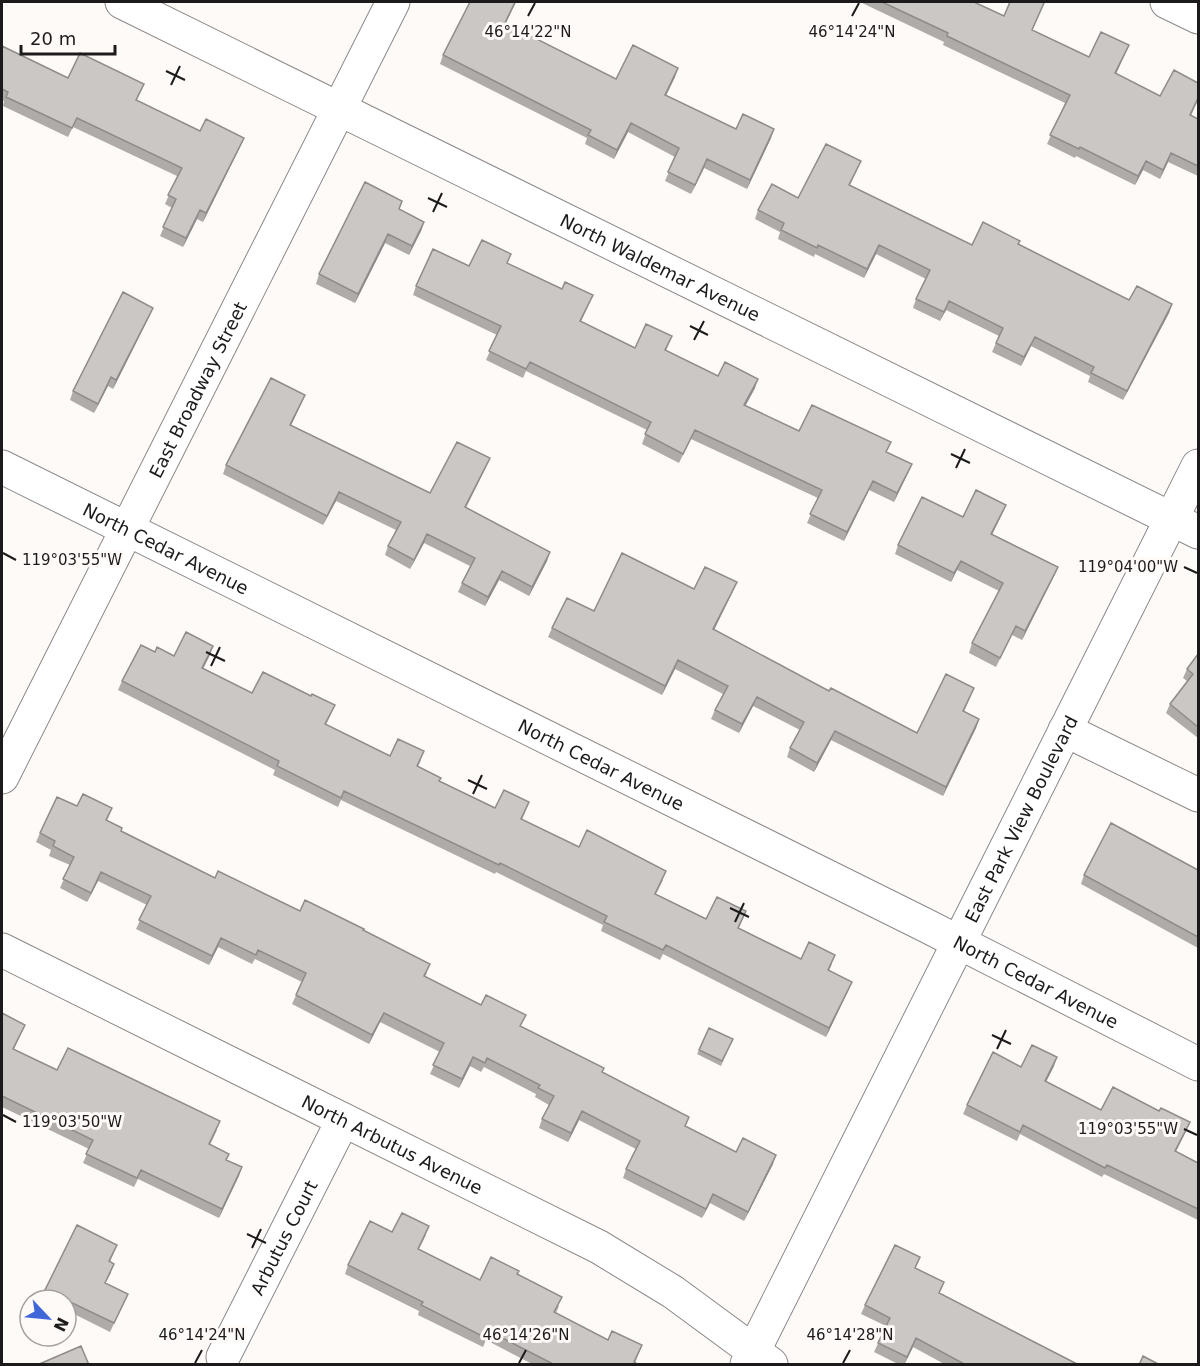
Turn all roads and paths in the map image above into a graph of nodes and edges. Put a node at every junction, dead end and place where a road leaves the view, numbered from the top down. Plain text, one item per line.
1 (122, 2) edge
2 (393, 2) edge
3 (1167, 2) edge
4 (1198, 17) edge
5 (339, 109) junction
6 (1198, 466) edge
7 (2, 467) edge
8 (1185, 525) edge
9 (127, 530) junction
10 (1065, 730) junction
11 (2, 777) edge
12 (1198, 795) edge
13 (958, 942) junction
14 (2, 950) edge
15 (1198, 1064) edge
16 (343, 1120) junction
17 (223, 1357) dead end
18 (757, 1360) edge

1 - 5 street, North Waldemar Avenue
2 - 5 street, East Broadway Street
3 - 4 street
5 - 8 street, North Waldemar Avenue
5 - 9 street, East Broadway Street
6 - 8 street, East Park View Boulevard
7 - 9 street, North Cedar Avenue
8 - 10 street, East Park View Boulevard
9 - 11 street, East Broadway Street
9 - 13 street, North Cedar Avenue
10 - 12 street
10 - 13 street, East Park View Boulevard
13 - 15 street, North Cedar Avenue
13 - 18 street, East Park View Boulevard
14 - 16 street, North Arbutus Avenue
16 - 17 street, Arbutus Court
16 - 18 street, North Arbutus Avenue

